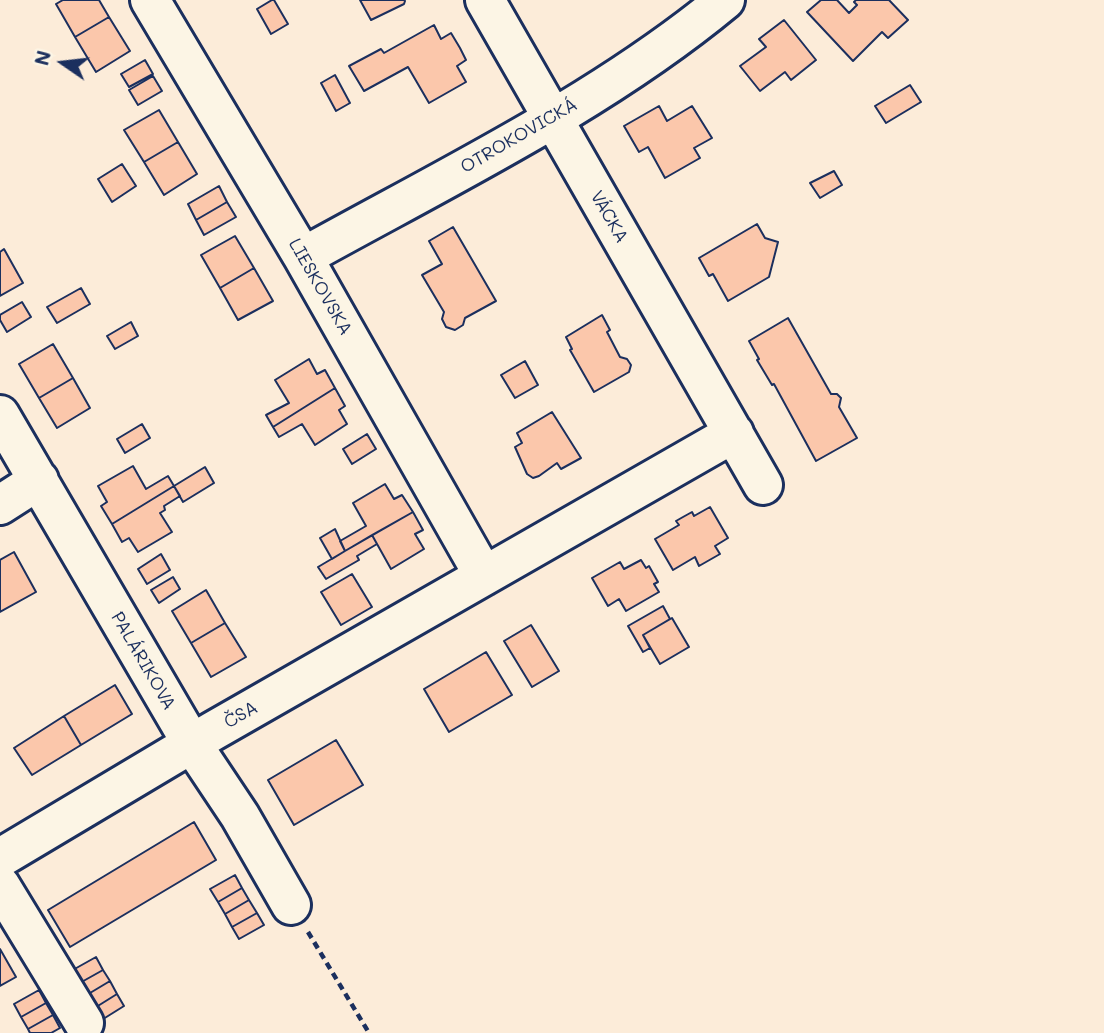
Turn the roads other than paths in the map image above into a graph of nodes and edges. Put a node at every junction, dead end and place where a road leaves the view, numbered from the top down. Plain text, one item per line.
1 (150, 0) edge
2 (485, 0) edge
3 (725, 0) edge
4 (553, 118) junction
5 (303, 257) junction
6 (0, 415) edge
7 (734, 433) junction
8 (39, 480) junction
9 (763, 485) dead end
10 (0, 505) edge
11 (484, 576) junction
12 (192, 744) junction
13 (0, 858) edge
14 (0, 885) edge
15 (291, 905) road end
16 (84, 1023) dead end

1 - 5 street, LIESKOVSKA
2 - 4 street, VÁCKA
3 - 4 street, OTROKOVICKÁ
4 - 5 street, OTROKOVICKÁ
4 - 7 street, VÁCKA
5 - 11 street, LIESKOVSKA
6 - 8 street, PALÁRIKOVA
7 - 9 street, VÁCKA
7 - 11 street
8 - 10 street
8 - 12 street, PALÁRIKOVA
11 - 12 street, ČSA
12 - 13 street, ČSA
12 - 15 street, PALÁRIKOVA
14 - 16 street

